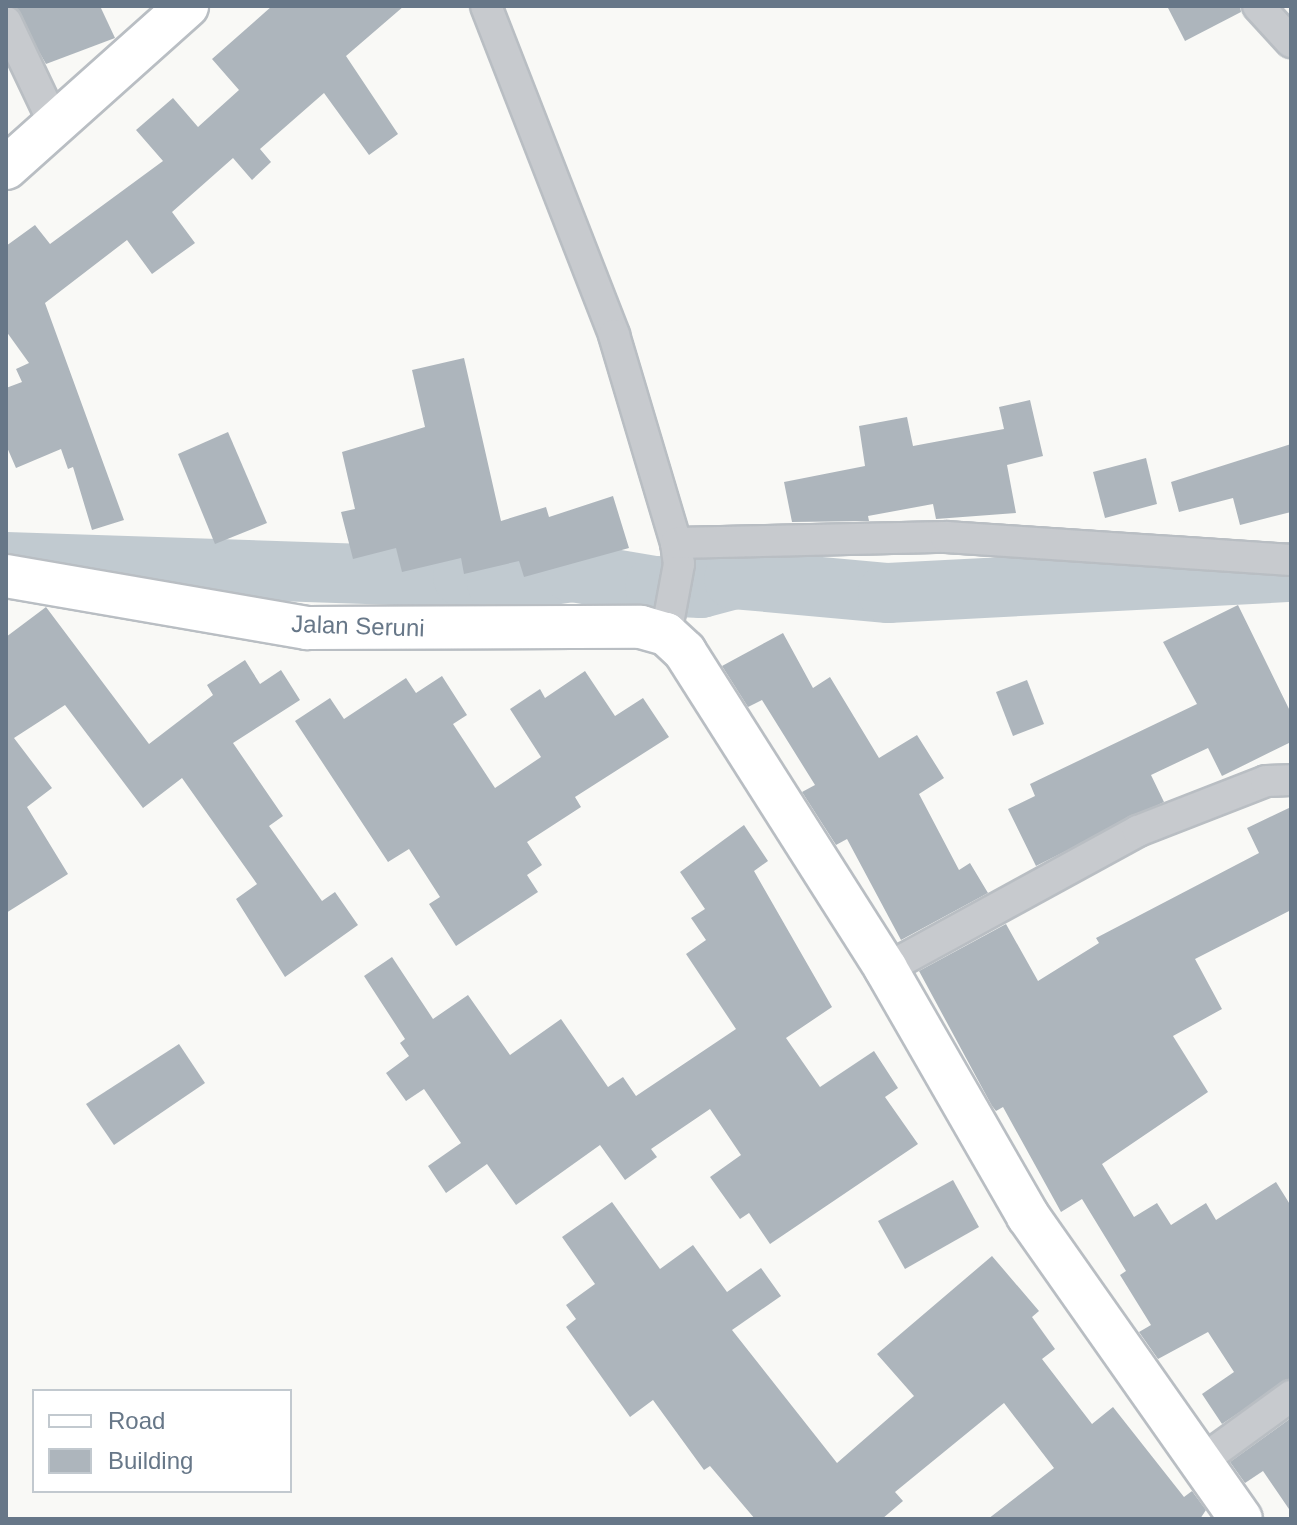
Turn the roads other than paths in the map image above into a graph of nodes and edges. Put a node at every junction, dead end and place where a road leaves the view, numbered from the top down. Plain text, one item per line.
1 (187, 6) edge
2 (486, 6) edge
3 (1258, 6) edge
4 (6, 22) edge
5 (1291, 42) edge
6 (55, 125) junction
7 (6, 168) edge
8 (678, 554) junction
9 (1291, 560) edge
10 (6, 576) edge
11 (669, 620) junction
12 (1291, 780) edge
13 (886, 969) junction
14 (1291, 1396) edge
15 (1203, 1460) junction
16 (1241, 1519) edge

1 - 6 street
2 - 8 street
3 - 5 street
4 - 6 street
6 - 7 street
8 - 9 street
8 - 11 street
10 - 11 street, Jalan Seruni
11 - 13 street
12 - 13 street
13 - 15 street
14 - 15 street
15 - 16 street

